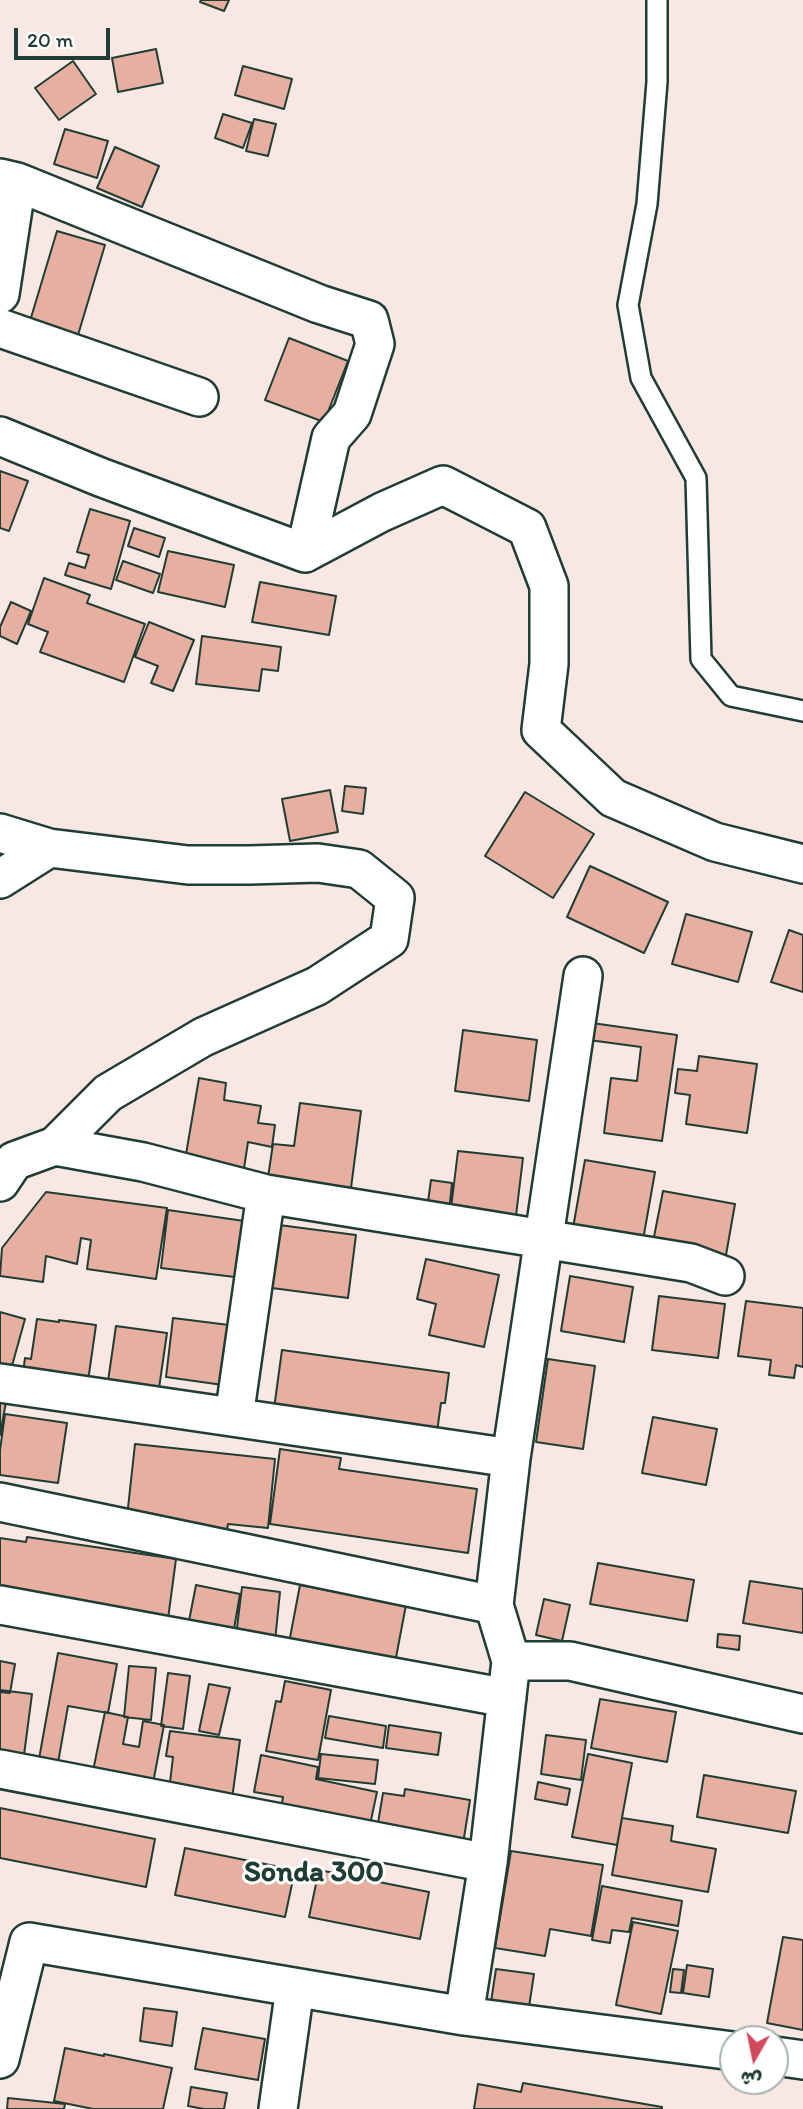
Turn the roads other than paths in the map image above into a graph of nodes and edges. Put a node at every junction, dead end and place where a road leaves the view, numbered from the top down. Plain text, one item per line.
1 (657, 0) edge
2 (9, 180) edge
3 (0, 293) edge
4 (0, 328) edge
5 (199, 397) dead end
6 (0, 436) edge
7 (305, 553) junction
8 (803, 711) edge
9 (0, 834) edge
10 (49, 848) junction
11 (803, 864) edge
12 (0, 879) edge
13 (583, 976) dead end
14 (55, 1146) junction
15 (0, 1182) edge
16 (266, 1194) junction
17 (544, 1239) junction
18 (725, 1276) dead end
19 (0, 1382) edge
20 (234, 1417) junction
21 (511, 1458) junction
22 (0, 1502) edge
23 (0, 1605) edge
24 (494, 1605) junction
25 (511, 1661) junction
26 (507, 1698) junction
27 (803, 1714) edge
28 (0, 1769) edge
29 (488, 1863) junction
30 (295, 1988) junction
31 (464, 2015) junction
32 (719, 2048) edge
33 (0, 2059) edge
34 (278, 2109) edge

1 - 8 lane
2 - 3 street
2 - 7 street
4 - 5 street
6 - 7 street
7 - 11 street
9 - 10 street
10 - 12 street
10 - 14 street
13 - 17 street
14 - 15 street
14 - 16 street
16 - 17 street
16 - 20 street
17 - 18 street
17 - 21 street
19 - 20 street
20 - 21 street
21 - 24 street
22 - 24 street
23 - 26 street
24 - 25 street
25 - 26 street
25 - 27 street
26 - 29 street
28 - 29 street
29 - 31 street
30 - 31 street
30 - 33 street
30 - 34 street
31 - 32 street

